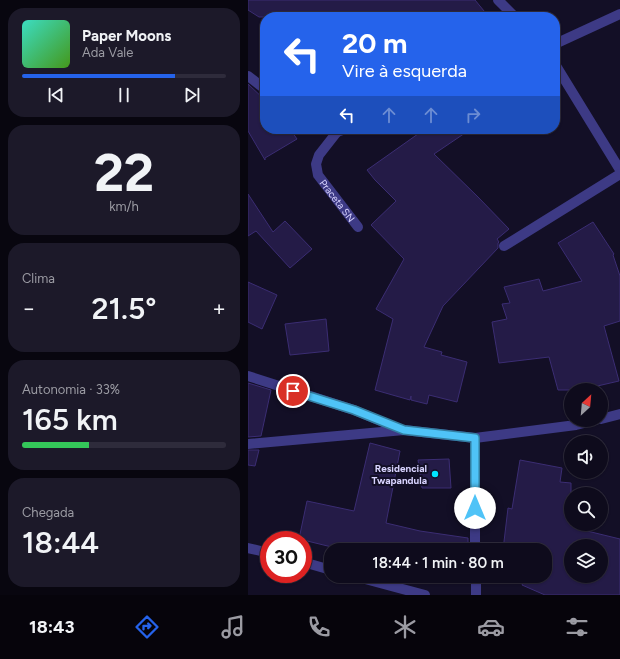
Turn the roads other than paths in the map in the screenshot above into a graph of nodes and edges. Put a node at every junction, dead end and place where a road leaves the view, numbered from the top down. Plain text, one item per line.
1 (498, 0) edge
2 (510, 12) edge
3 (620, 14) edge
4 (560, 42) edge
5 (560, 72) edge
6 (248, 76) edge
7 (260, 85) edge
8 (337, 134) edge
9 (620, 170) edge
10 (620, 174) edge
11 (358, 227) dead end
12 (504, 246) dead end
13 (248, 376) edge
14 (620, 414) edge
15 (608, 417) edge
16 (564, 427) edge
17 (404, 430) junction
18 (475, 438) junction
19 (248, 444) edge
20 (475, 543) edge
21 (248, 548) edge
22 (260, 551) edge
23 (312, 565) edge
24 (324, 568) edge
25 (380, 583) edge
26 (476, 583) edge
27 (425, 595) edge
28 (476, 595) edge

1 - 2 street
3 - 4 street
5 - 9 street
6 - 7 street
8 - 11 street, Praceta SN
10 - 12 street
13 - 17 street
14 - 15 street
16 - 18 street
17 - 18 street
17 - 19 street
18 - 20 street
21 - 22 street
23 - 24 street
25 - 27 street
26 - 28 street

